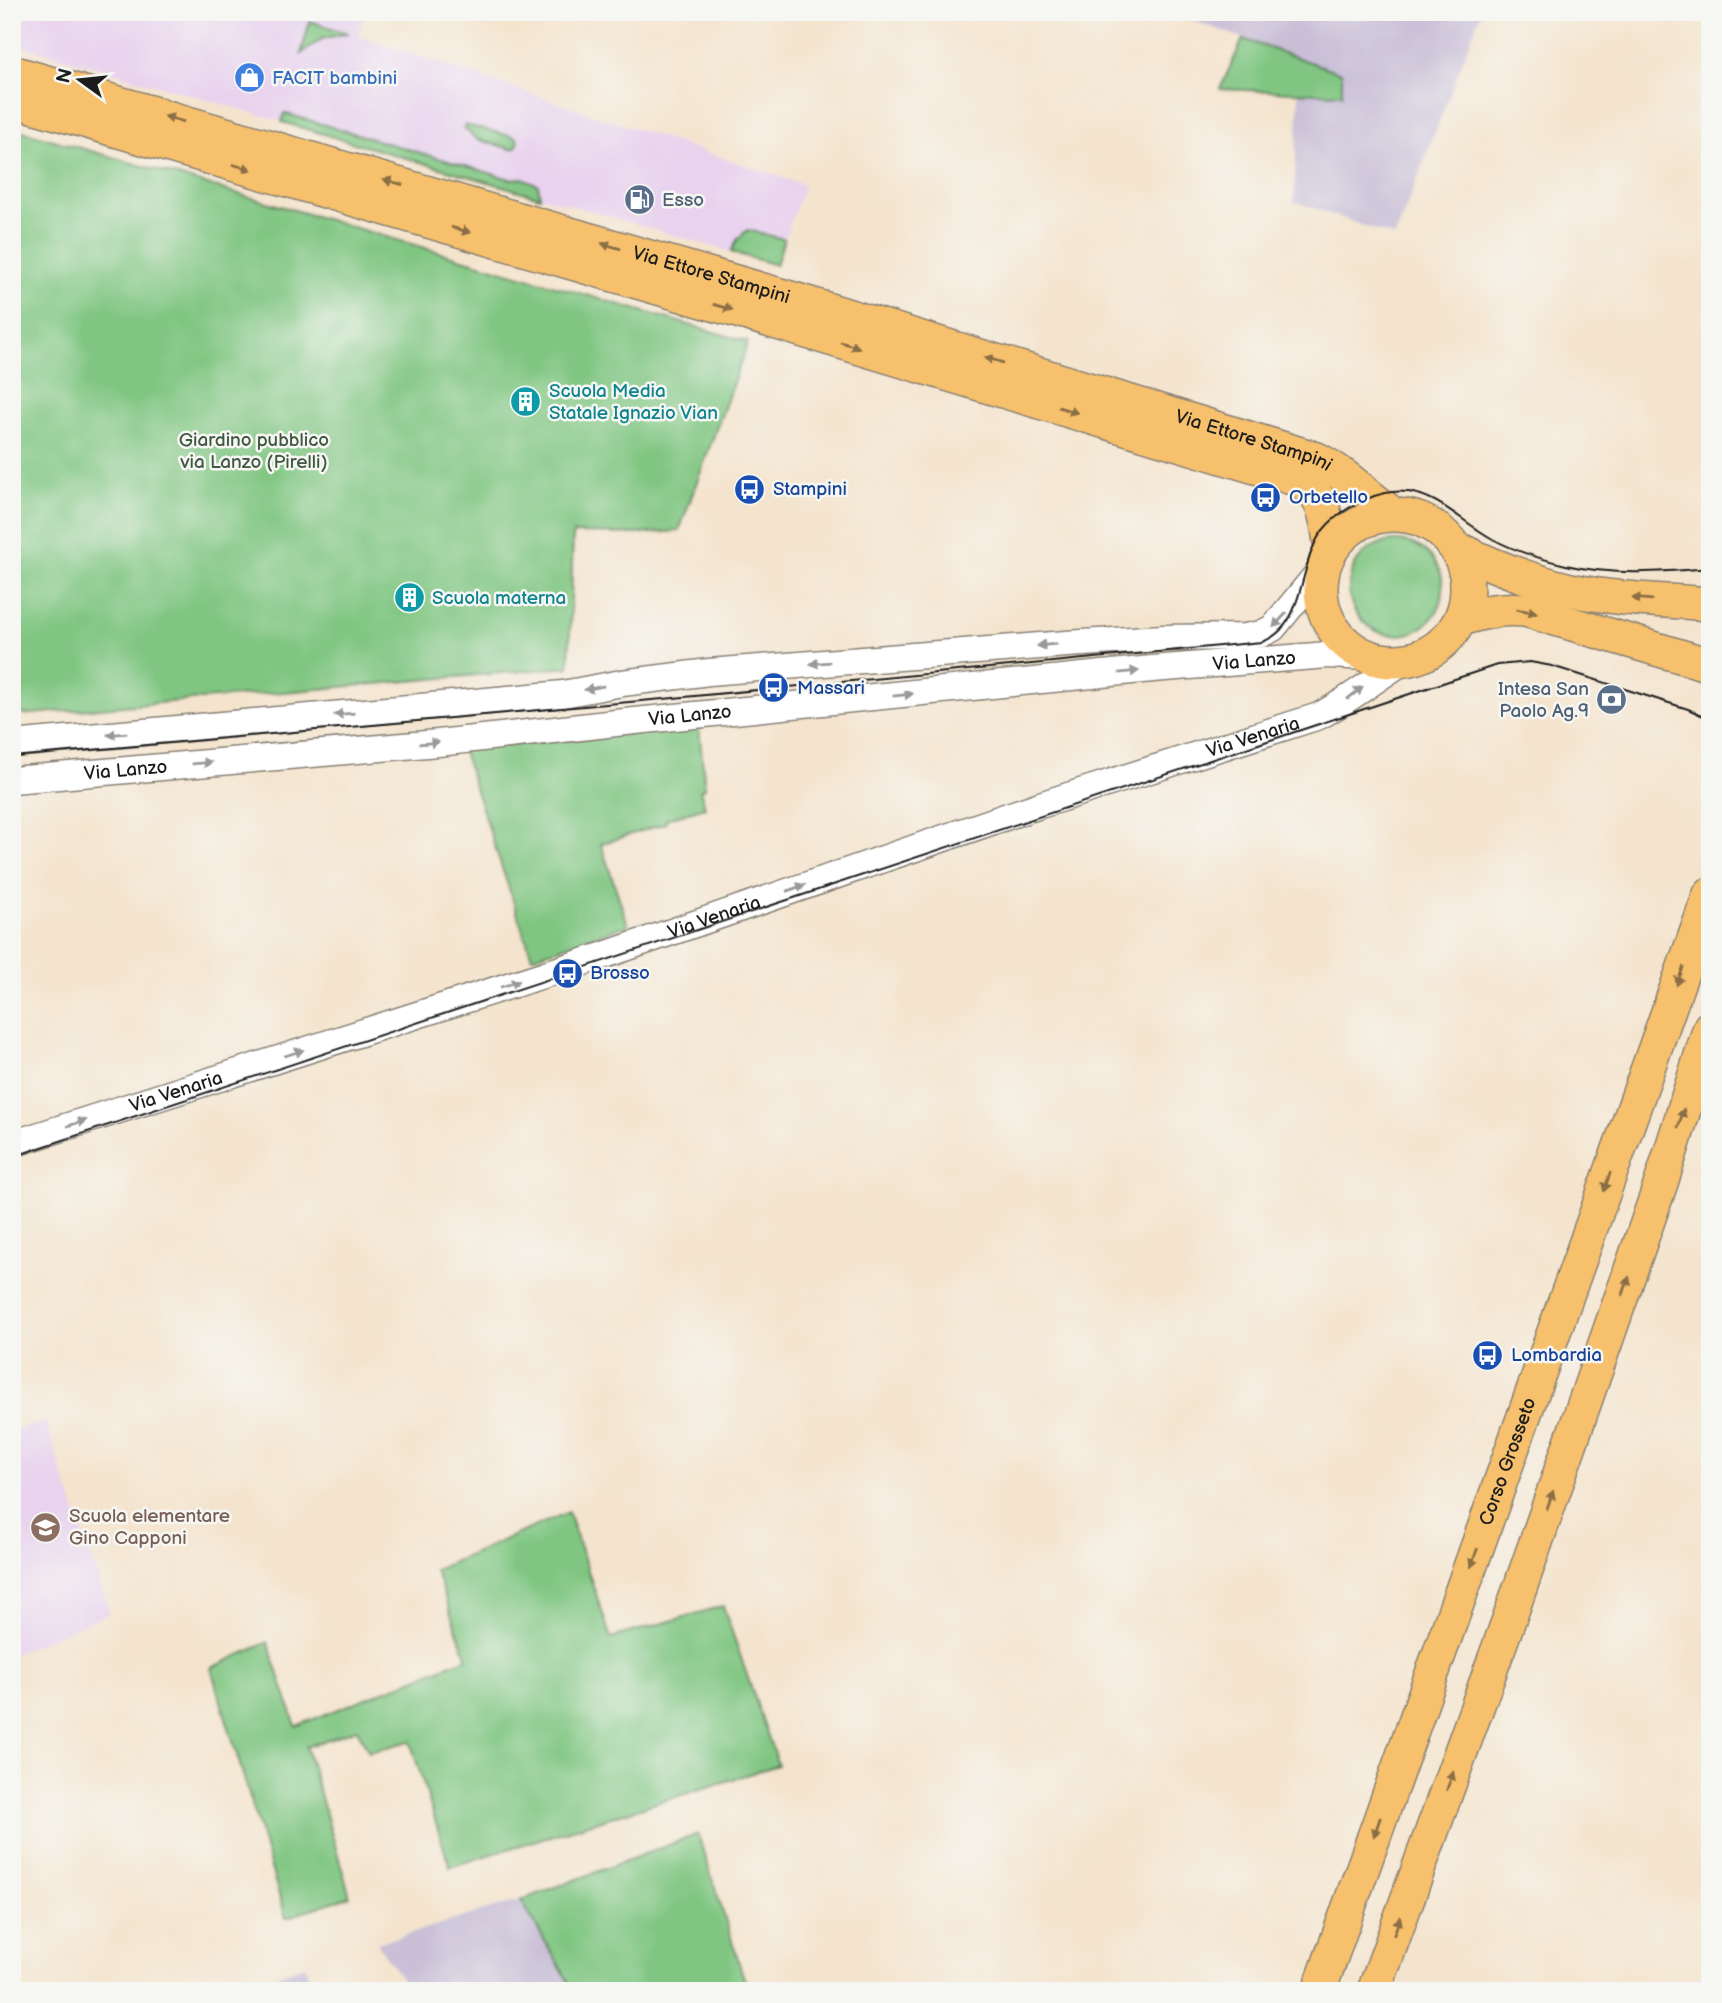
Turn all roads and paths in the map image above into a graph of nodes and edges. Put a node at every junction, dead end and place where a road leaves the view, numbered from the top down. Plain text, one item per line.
1 (12, 72) edge
2 (12, 100) edge
3 (1393, 514) junction
4 (1456, 548) junction
5 (1327, 558) junction
6 (1710, 604) edge
7 (1461, 619) junction
8 (1368, 657) junction
9 (1404, 661) junction
10 (1710, 665) edge
11 (12, 744) edge
12 (12, 780) edge
13 (1710, 894) edge
14 (1710, 1027) edge
15 (12, 1144) edge
16 (1319, 1991) edge
17 (1374, 1991) edge

3 -> 1 main road, Via Ettore Stampini
2 -> 5 main road, Via Ettore Stampini
3 - 4 main road
3 - 5 main road
6 -> 4 main road
4 - 7 main road
5 - 8 main road
5 -> 11 street, Via Lanzo
7 - 9 main road
7 -> 10 main road
8 - 9 main road
12 -> 8 street, Via Lanzo
15 -> 9 street, Via Venaria
13 -> 16 main road, Corso Grosseto
17 -> 14 main road

